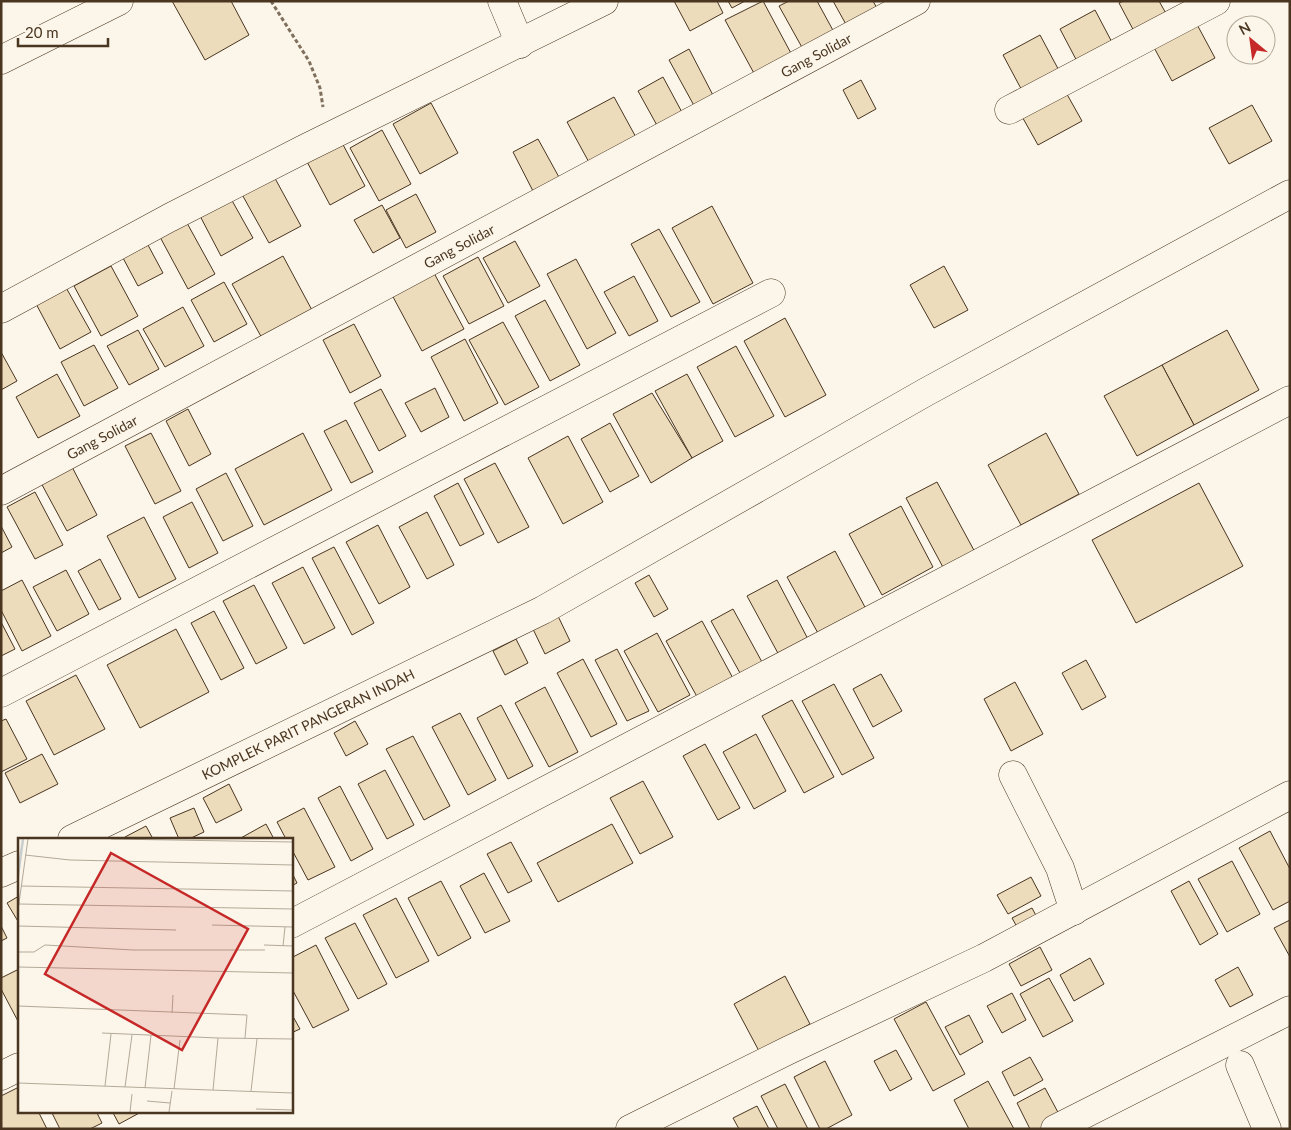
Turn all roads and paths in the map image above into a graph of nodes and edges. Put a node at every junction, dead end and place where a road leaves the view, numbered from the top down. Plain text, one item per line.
1 (119, 1) edge
2 (272, 1) edge
3 (502, 1) edge
4 (604, 1) edge
5 (916, 1) edge
6 (1216, 1) edge
7 (520, 44) junction
8 (1, 60) edge
9 (1009, 110) dead end
10 (328, 137) junction
11 (1290, 194) edge
12 (772, 293) dead end
13 (1, 309) edge
14 (1290, 400) edge
15 (1, 491) edge
16 (1, 693) edge
17 (1013, 775) dead end
18 (1290, 795) edge
19 (74, 838) edge
20 (18, 865) edge
21 (1, 873) edge
22 (1074, 911) junction
23 (292, 923) edge
24 (1290, 1010) edge
25 (1240, 1065) dead end
26 (18, 1068) edge
27 (1, 1076) edge
28 (630, 1129) edge
29 (1055, 1129) edge
30 (1266, 1129) edge

1 - 8 street
2 - 10 path
3 - 7 street
4 - 7 street
5 - 15 street, Gang Solidar
6 - 9 street
7 - 10 street
10 - 13 street
11 - 19 street, KOMPLEK PARIT PANGERAN INDAH
12 - 16 street
14 - 23 street
17 - 22 street
18 - 22 street
20 - 21 street
22 - 28 street
24 - 29 street
25 - 30 street
26 - 27 street

